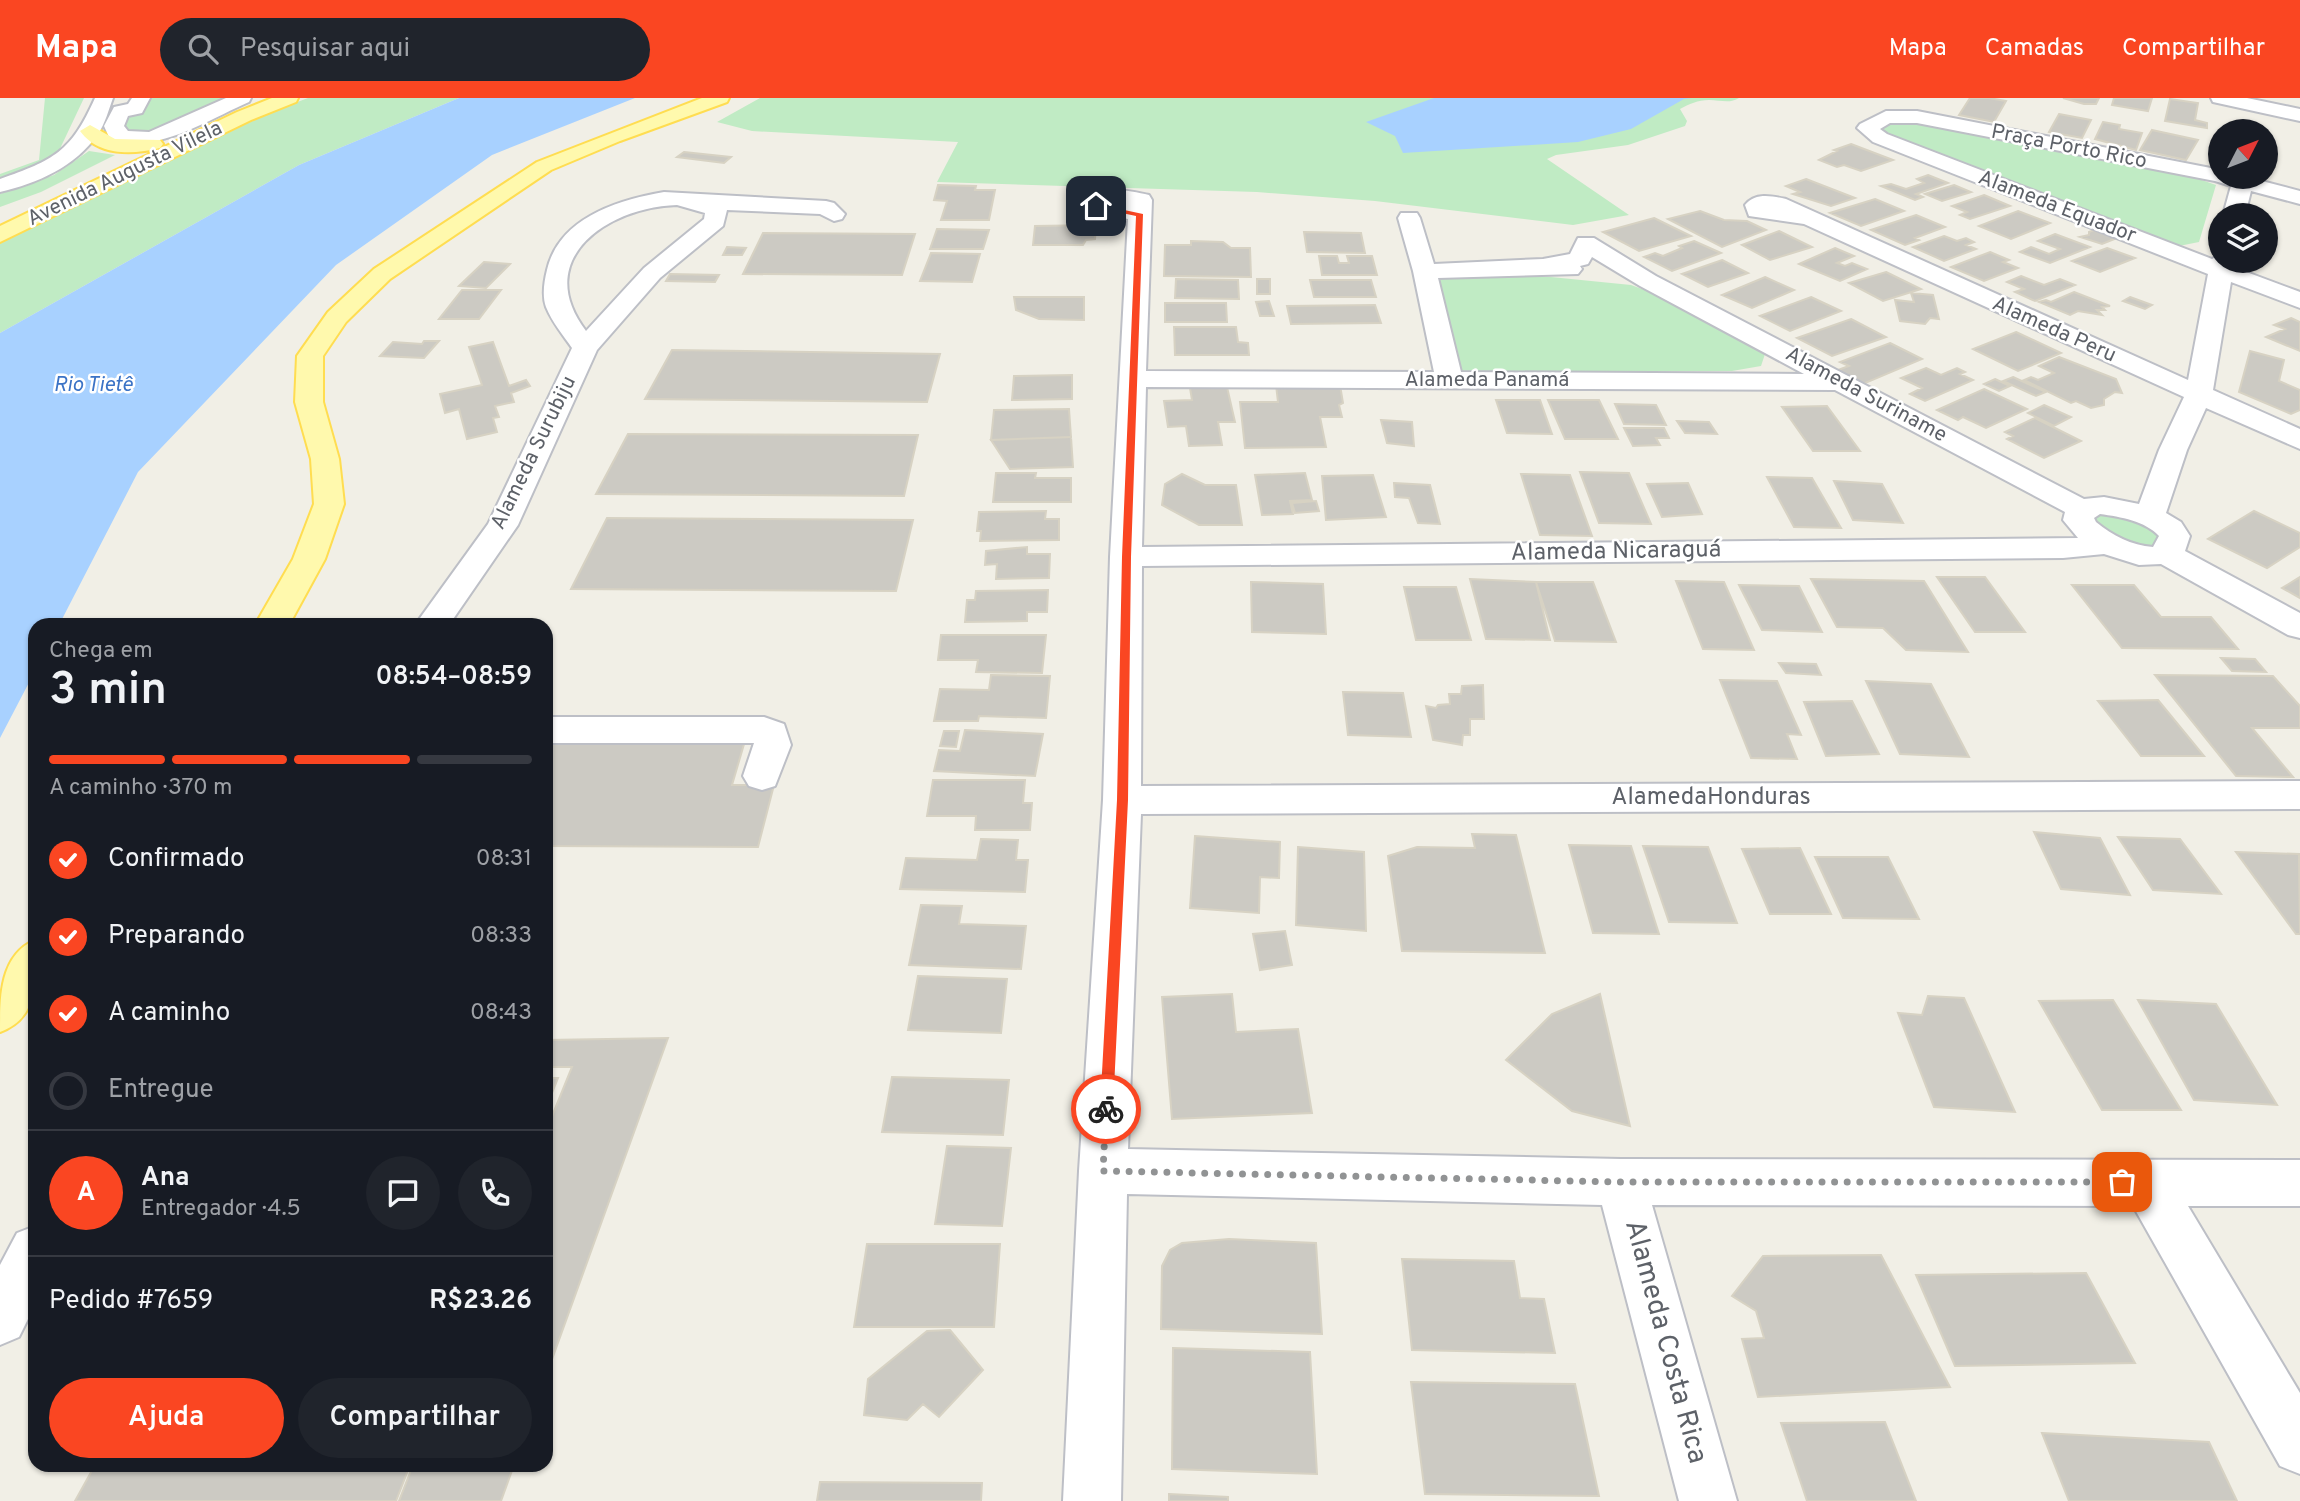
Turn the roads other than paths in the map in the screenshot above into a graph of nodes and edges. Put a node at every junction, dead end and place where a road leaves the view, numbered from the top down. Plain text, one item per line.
1 (104, 98) edge
2 (141, 98) edge
3 (242, 98) edge
4 (258, 98) edge
5 (289, 98) edge
6 (720, 98) edge
7 (2220, 98) edge
8 (2266, 102) edge
9 (2300, 115) edge
10 (1917, 117) joint
11 (2261, 119) edge
12 (90, 131) junction
13 (153, 144) junction
14 (2208, 173) edge
15 (0, 186) edge
16 (2270, 189) edge
17 (2300, 198) edge
18 (39, 200) junction
19 (702, 202) junction
20 (0, 211) edge
21 (834, 214) dead end
22 (1139, 214) dead end
23 (1409, 218) dead end
24 (1808, 218) dead end
25 (0, 219) edge
26 (0, 235) edge
27 (2208, 261) edge
28 (1544, 266) junction
29 (1425, 271) junction
30 (2219, 273) edge
31 (2236, 273) edge
32 (1648, 281) junction
33 (2300, 301) edge
34 (585, 348) junction
35 (2208, 353) junction
36 (2138, 368) junction
37 (1135, 379) junction
38 (1449, 380) junction
39 (1840, 382) junction
40 (2198, 396) junction
41 (2300, 440) edge
42 (2084, 510) junction
43 (2150, 516) junction
44 (2105, 545) junction
45 (2165, 553) junction
46 (1126, 557) junction
47 (276, 618) edge
48 (437, 618) edge
49 (2300, 627) edge
50 (553, 730) edge
51 (762, 776) dead end
52 (2300, 795) edge
53 (1122, 800) junction
54 (28, 969) edge
55 (0, 1013) edge
56 (1103, 1171) junction
57 (1621, 1182) junction
58 (2147, 1182) junction
59 (2300, 1183) edge
60 (28, 1264) edge
61 (0, 1318) edge
62 (2300, 1446) edge
63 (1092, 1501) edge
64 (1709, 1501) edge

1 - 12 street
2 - 3 street
4 - 13 main road, Avenida Augusta Vilela
5 - 26 main road, Avenida Augusta Vilela
6 - 47 main road
7 - 8 street
8 - 9 street
8 - 11 street
10 - 14 street, Praça Porto Rico
10 - 27 street, Alameda Equador
12 - 13 main road
12 - 15 street
13 - 18 main road, Avenida Augusta Vilela
16 - 17 street, Praça Porto Rico
18 - 20 main road, Avenida Augusta Vilela
18 - 25 main road
19 - 21 street
19 - 34 street, Alameda Surubiju
19 - 34 street, Alameda Surubiju
22 - 37 street
23 - 29 street
24 - 36 street, Alameda Peru
28 - 29 street, Alameda Suriname
28 - 32 street, Alameda Suriname
28 - 32 street, Alameda Suriname
29 - 38 street
30 - 35 street
31 - 33 street, Alameda Equador
32 - 39 street, Alameda Suriname
34 - 48 street, Alameda Surubiju
35 - 36 street
35 - 40 street
36 - 40 street, Alameda Peru
37 - 38 street, Alameda Panamá
37 - 46 street
38 - 39 street, Alameda Panamá
39 - 42 street, Alameda Suriname
40 - 41 street, Alameda Peru
40 - 43 street
42 - 43 street
42 - 44 street
43 - 45 street
44 - 45 street
44 - 46 street, Alameda Nicaraguá
45 - 49 street
46 - 53 street
50 - 51 street
52 - 53 street, AlamedaHonduras
53 - 56 street
54 - 55 main road
56 - 57 street
56 - 63 street
57 - 58 street
57 - 64 street, Alameda Costa Rica
58 - 59 street
58 - 62 street
60 - 61 street

